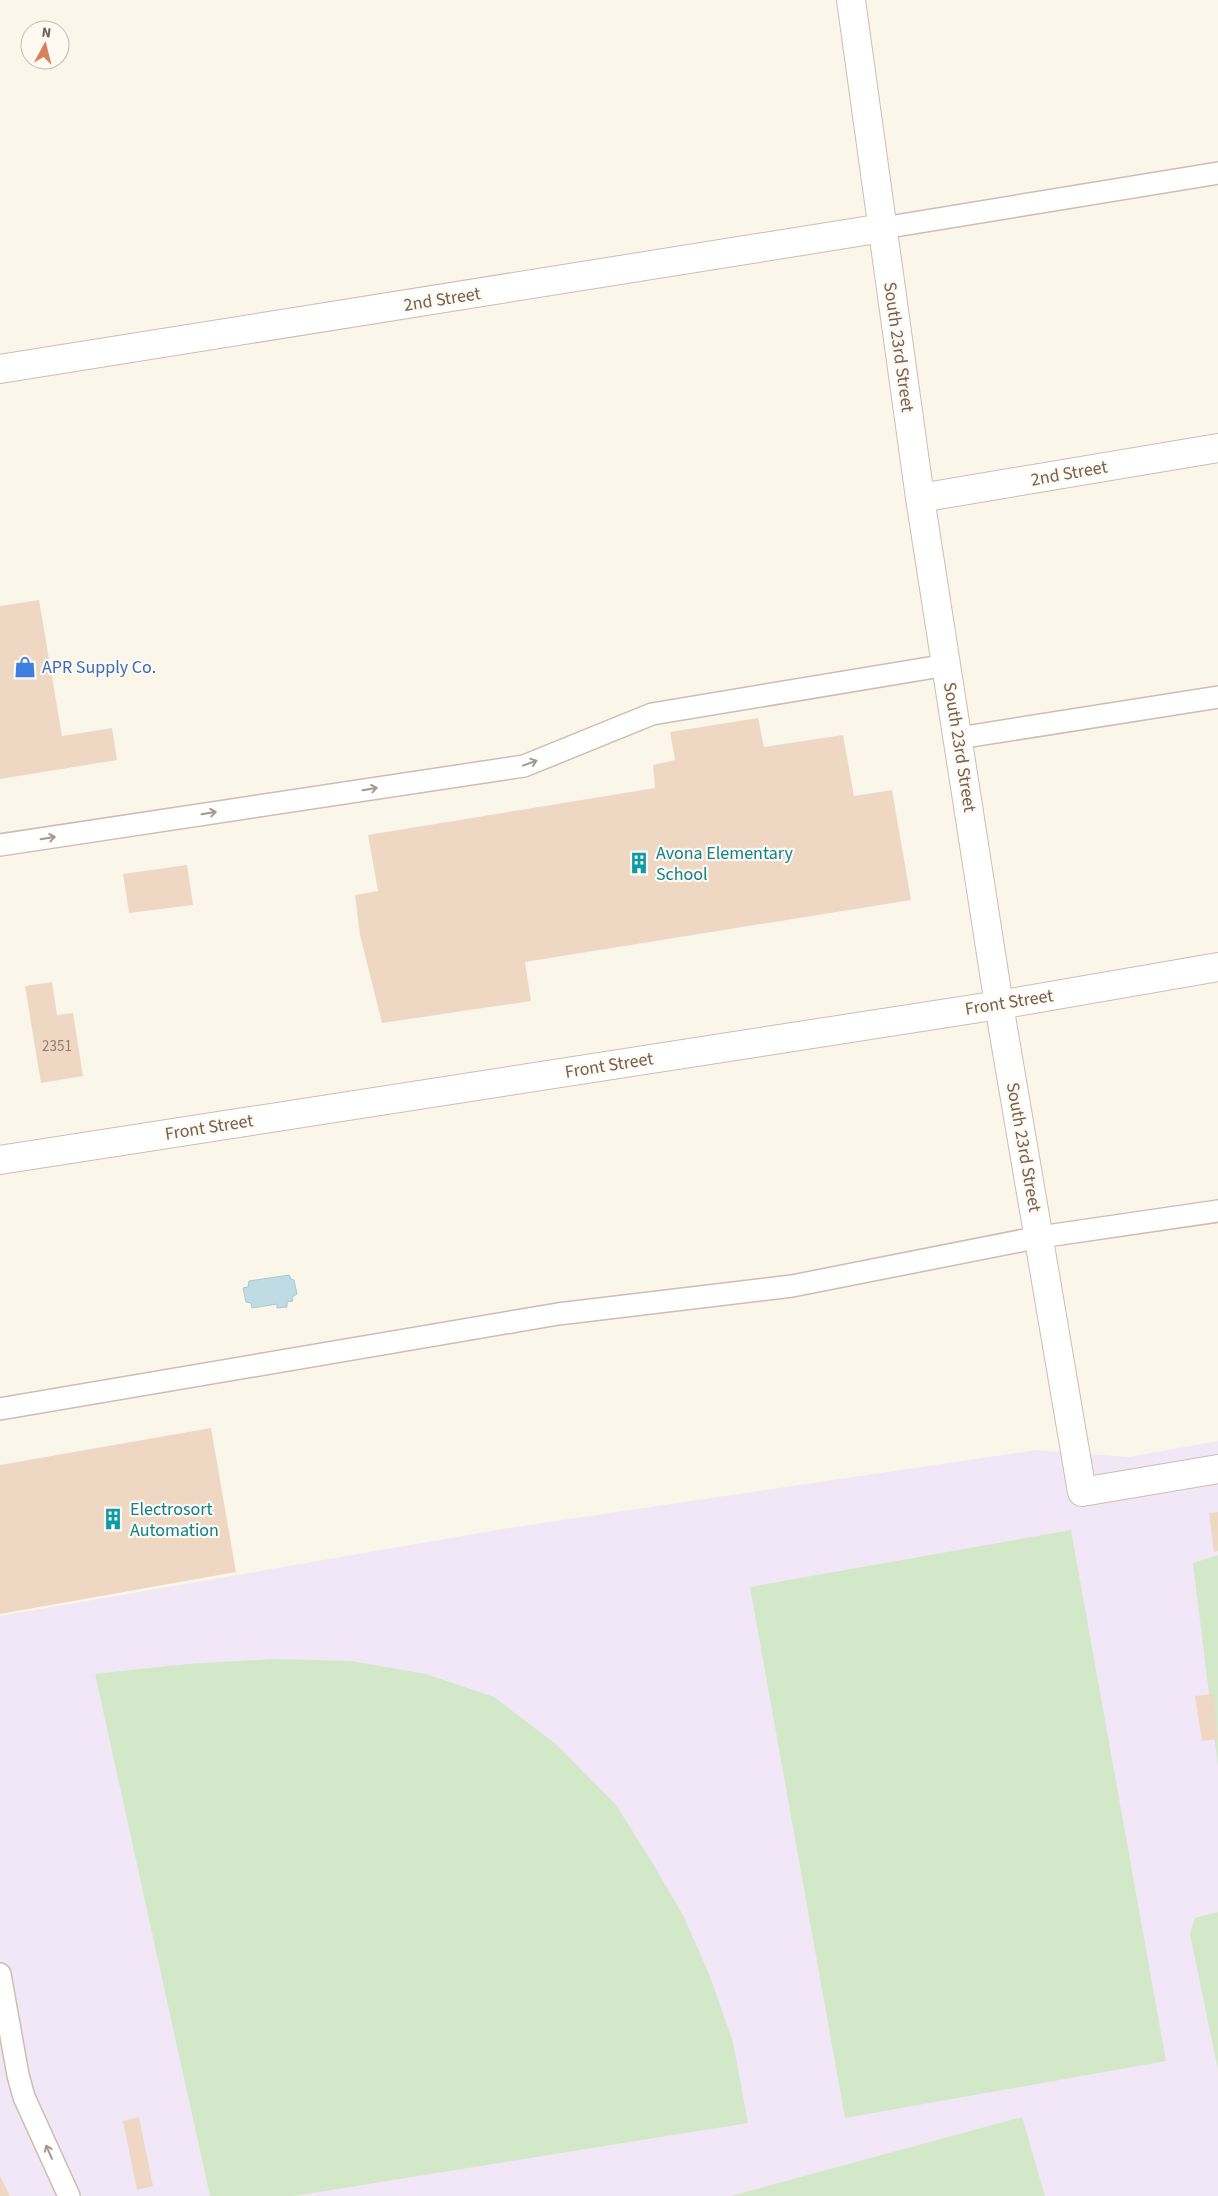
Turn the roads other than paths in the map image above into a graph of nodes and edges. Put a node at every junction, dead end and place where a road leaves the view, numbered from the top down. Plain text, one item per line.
1 (851, 0) edge
2 (1218, 173) edge
3 (883, 228) junction
4 (0, 369) edge
5 (1218, 448) edge
6 (920, 498) junction
7 (947, 665) junction
8 (1218, 697) edge
9 (959, 738) junction
10 (0, 845) edge
11 (1218, 967) edge
12 (999, 1005) junction
13 (0, 1160) edge
14 (1218, 1211) edge
15 (1040, 1238) junction
16 (0, 1409) edge
17 (1218, 1469) edge
18 (0, 1974) edge
19 (70, 2196) edge

1 - 3 street, South 23rd Street
2 - 3 lane
3 - 4 street, 2nd Street
3 - 6 street, South 23rd Street
5 - 6 street, 2nd Street
6 - 7 street, South 23rd Street
7 - 9 street, South 23rd Street
10 -> 7 lane
8 - 9 lane
9 - 12 street, South 23rd Street
11 - 12 street, Front Street
12 - 13 street, Front Street
12 - 15 street, South 23rd Street
14 - 15 lane
15 - 16 lane
15 - 17 street, South 23rd Street
19 -> 18 lane

